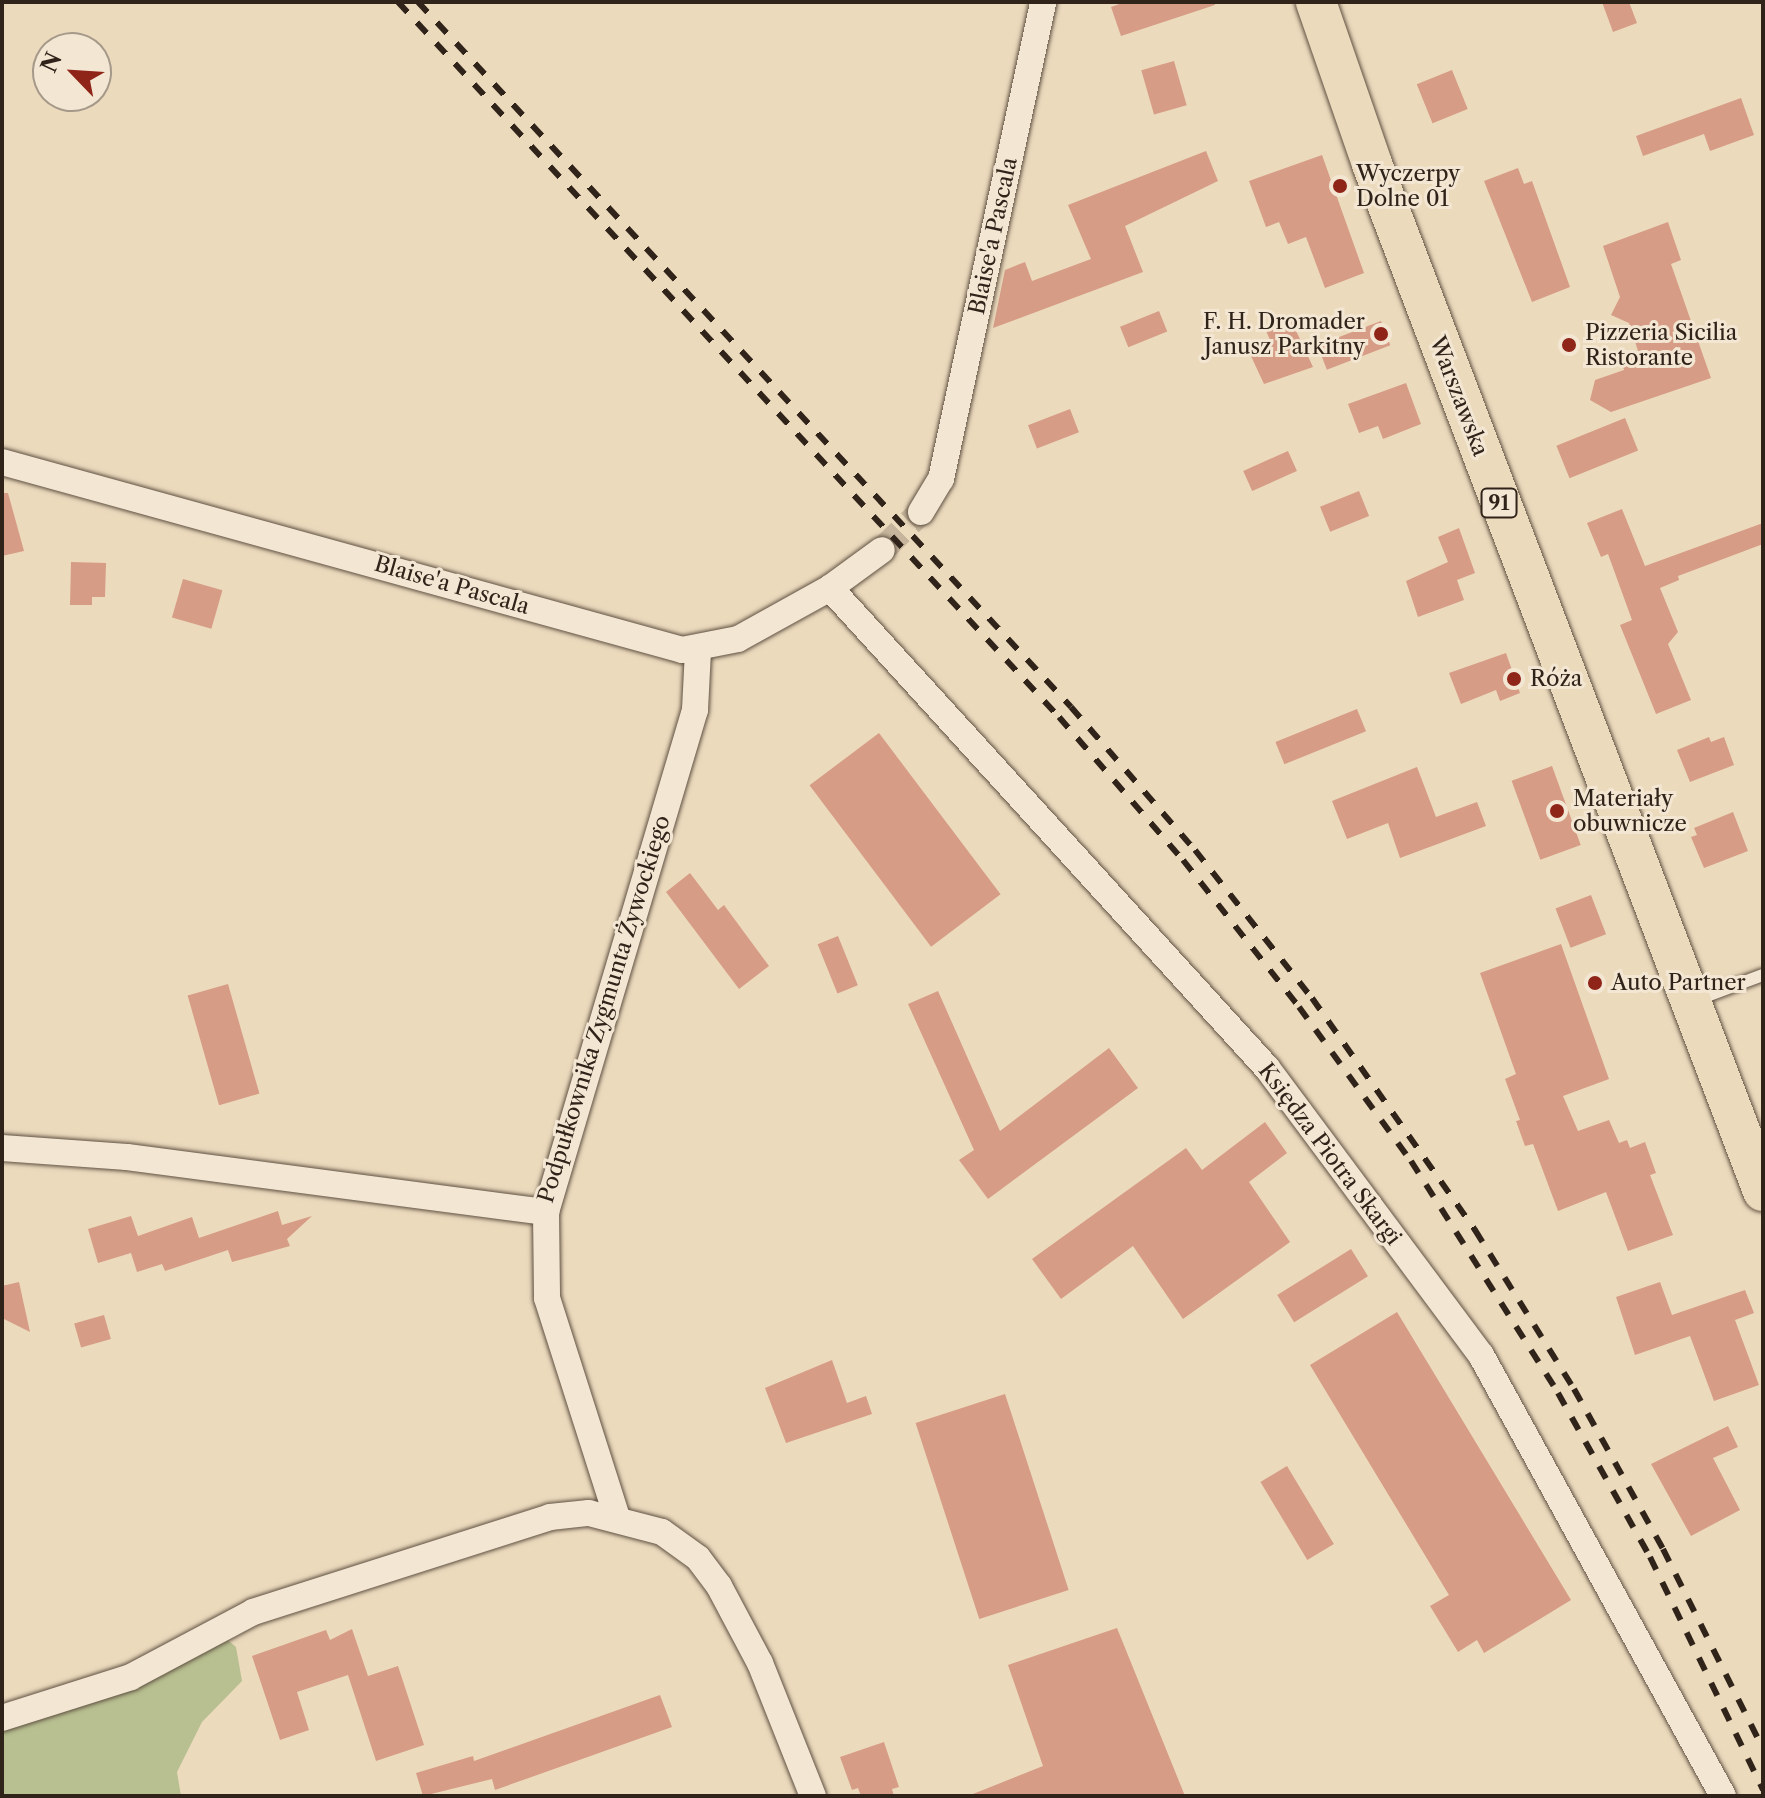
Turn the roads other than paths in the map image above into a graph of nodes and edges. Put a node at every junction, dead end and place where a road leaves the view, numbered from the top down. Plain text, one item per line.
1 (1043, 2) edge
2 (1316, 2) edge
3 (2, 462) edge
4 (921, 512) tunnel mouth
5 (882, 550) tunnel mouth
6 (830, 588) junction
7 (698, 650) junction
8 (1763, 975) edge
9 (1689, 1002) junction
10 (2, 1148) edge
11 (1763, 1191) edge
12 (546, 1212) junction
13 (617, 1517) junction
14 (2, 1718) edge
15 (813, 1796) edge
16 (1723, 1796) edge

1 - 4 street, Blaise'a Pascala
2 - 9 main road, Warszawska / 91
3 - 7 street, Blaise'a Pascala
5 - 6 street, Blaise'a Pascala
6 - 7 street, Blaise'a Pascala
6 - 16 street, Księdza Piotra Skargi
7 - 12 street, Podpułkownika Zygmunta Żywockiego
8 - 9 lane
9 - 11 main road, Warszawska / 91
10 - 12 street, Podpułkownika Zygmunta Żywockiego
12 - 13 street
13 - 14 street
13 - 15 street

